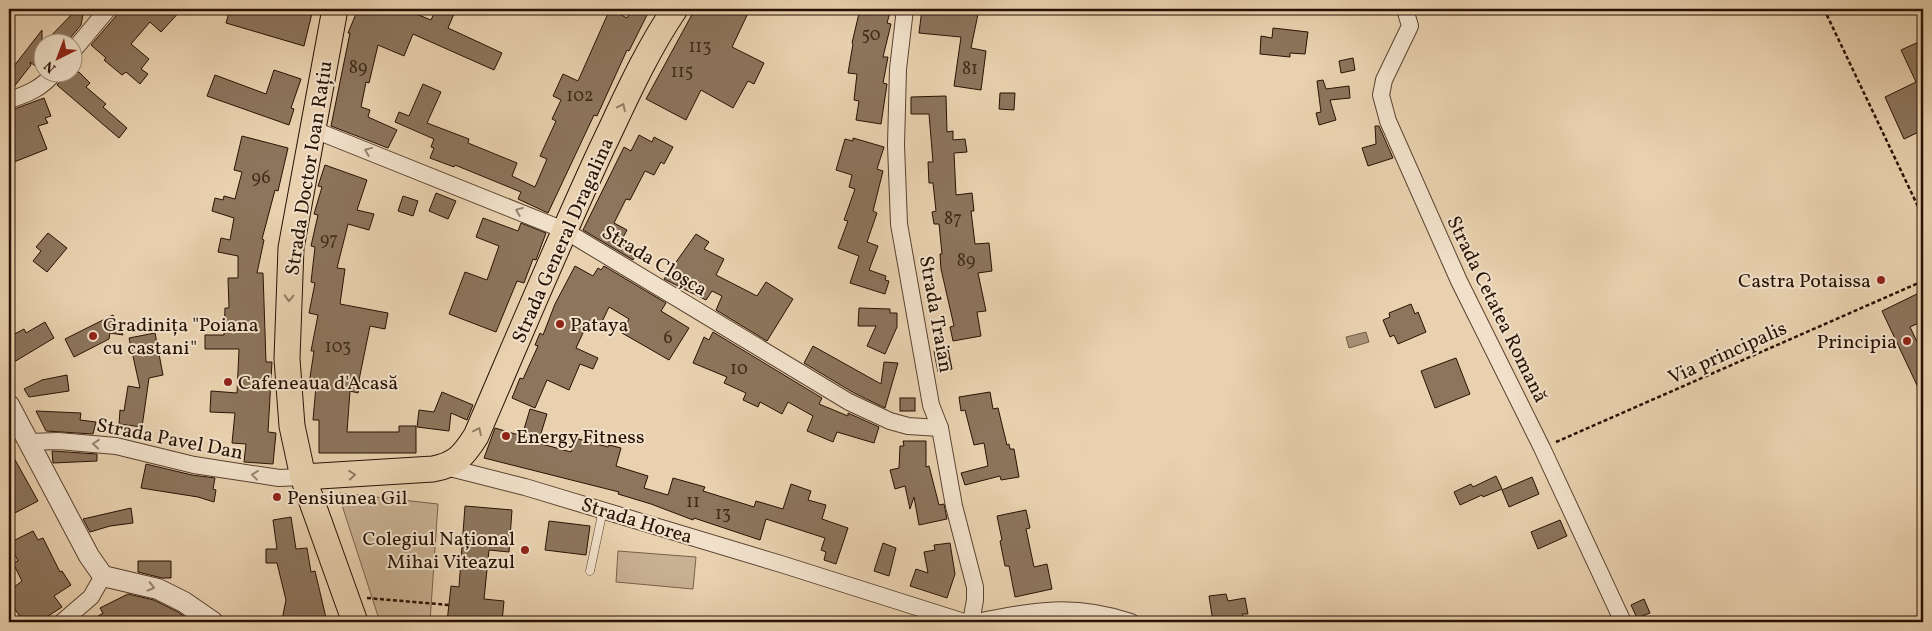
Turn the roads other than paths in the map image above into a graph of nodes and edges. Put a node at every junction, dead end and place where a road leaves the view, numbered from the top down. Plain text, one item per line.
1 (108, 9) edge
2 (336, 9) edge
3 (675, 9) edge
4 (905, 9) edge
5 (1405, 9) edge
6 (82, 40) edge
7 (47, 82) edge
8 (9, 100) edge
9 (312, 129) junction
10 (564, 230) junction
11 (9, 404) edge
12 (940, 428) junction
13 (29, 442) junction
14 (446, 467) junction
15 (304, 477) junction
16 (603, 510) junction
17 (590, 571) dead end
18 (103, 576) junction
19 (1019, 618) edge
20 (62, 622) edge
21 (213, 622) edge
22 (355, 622) edge
23 (964, 622) edge
24 (971, 622) edge
25 (977, 622) edge
26 (1131, 622) edge
27 (1623, 622) edge

1 - 6 street
2 - 9 main road, Strada Doctor Ioan Rațiu
10 -> 3 main road, Strada General Dragalina
4 - 12 street, Strada Traian
5 - 27 street, Strada Cetatea Romană
7 - 8 street
10 -> 9 street, Strada Cloșca
9 -> 15 main road, Strada Doctor Ioan Rațiu
10 - 12 street, Strada Cloșca
14 -> 10 main road, Strada General Dragalina
11 - 13 street
12 - 24 street, Strada Traian
15 -> 13 street, Strada Pavel Dan
13 - 18 street
15 -> 14 main road, Strada Horea
14 - 16 street, Strada Horea
15 - 22 main road, Strada Doctor Ioan Rațiu
16 - 17 lane
16 - 23 street, Strada Horea
18 - 20 street
18 -> 21 street
19 - 25 street
19 - 26 street

